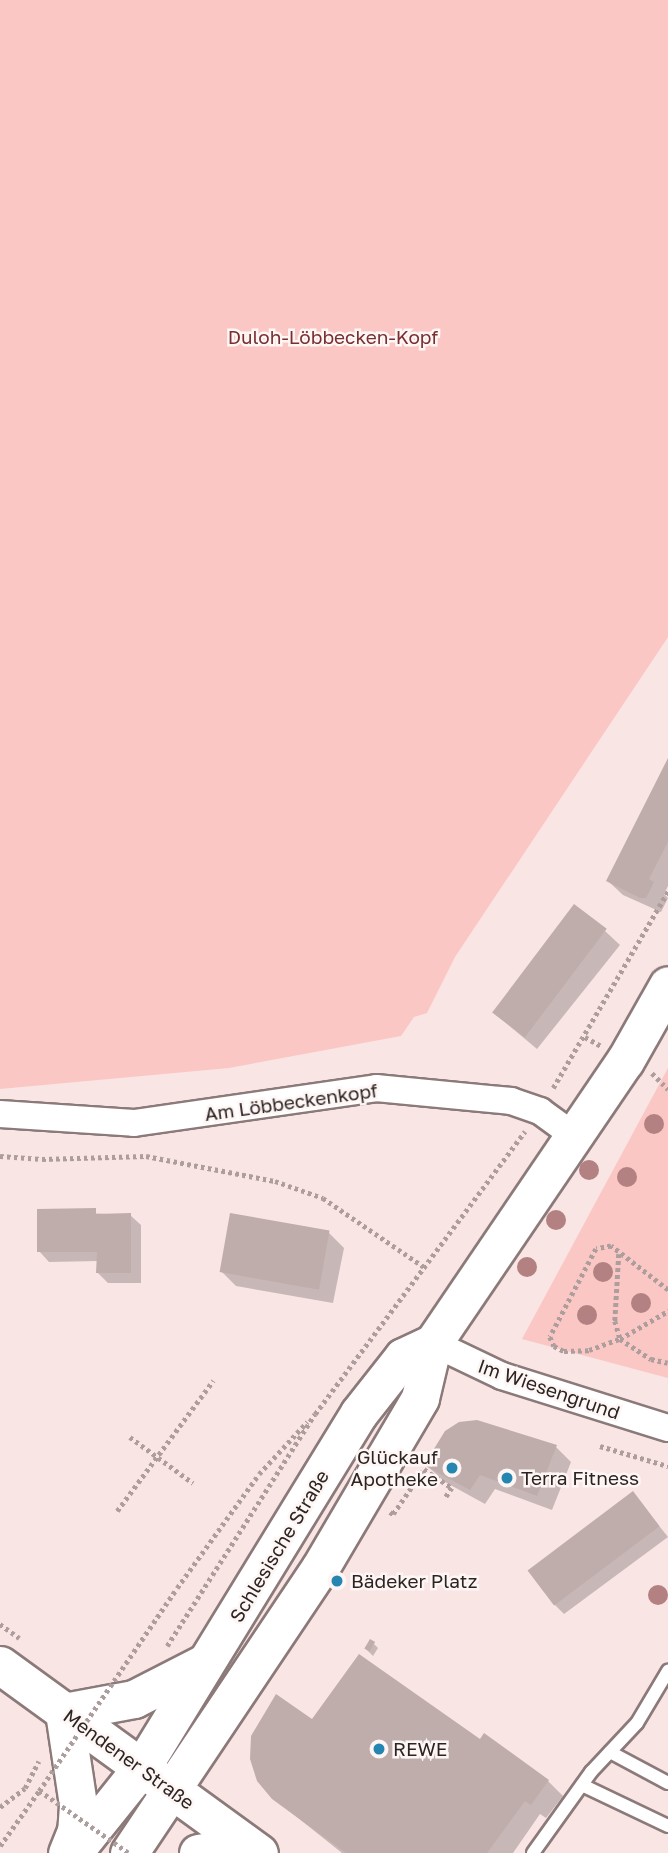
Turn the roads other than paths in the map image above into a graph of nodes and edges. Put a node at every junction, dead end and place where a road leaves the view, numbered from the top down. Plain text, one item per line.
1 (668, 985) edge
2 (0, 1114) edge
3 (572, 1134) junction
4 (433, 1343) junction
5 (668, 1428) edge
6 (11, 1653) edge
7 (211, 1659) junction
8 (668, 1671) edge
9 (64, 1712) junction
10 (610, 1752) junction
11 (142, 1767) junction
12 (668, 1783) edge
13 (582, 1785) junction
14 (173, 1790) junction
15 (668, 1826) edge
16 (253, 1849) edge
17 (68, 1853) edge
18 (73, 1853) edge
19 (128, 1853) edge
20 (198, 1853) edge
21 (533, 1853) edge

1 - 3 main road, Schlesische Straße
2 - 3 street, Am Löbbeckenkopf
3 - 4 main road, Schlesische Straße
4 - 5 street, Im Wiesengrund
4 - 7 main road, Schlesische Straße
4 - 14 main road, Schlesische Straße
6 - 9 main road, Mendener Straße
7 - 9 main road
7 - 11 main road, Schlesische Straße
8 - 10 lane
9 - 11 main road, Mendener Straße
9 - 17 main road
10 - 12 lane
10 - 13 lane
11 - 14 main road, Mendener Straße
11 - 18 main road, Schlesische Straße
13 - 15 lane
13 - 21 lane
14 - 16 main road, Mendener Straße
14 - 19 main road, Schlesische Straße
16 - 20 main road

